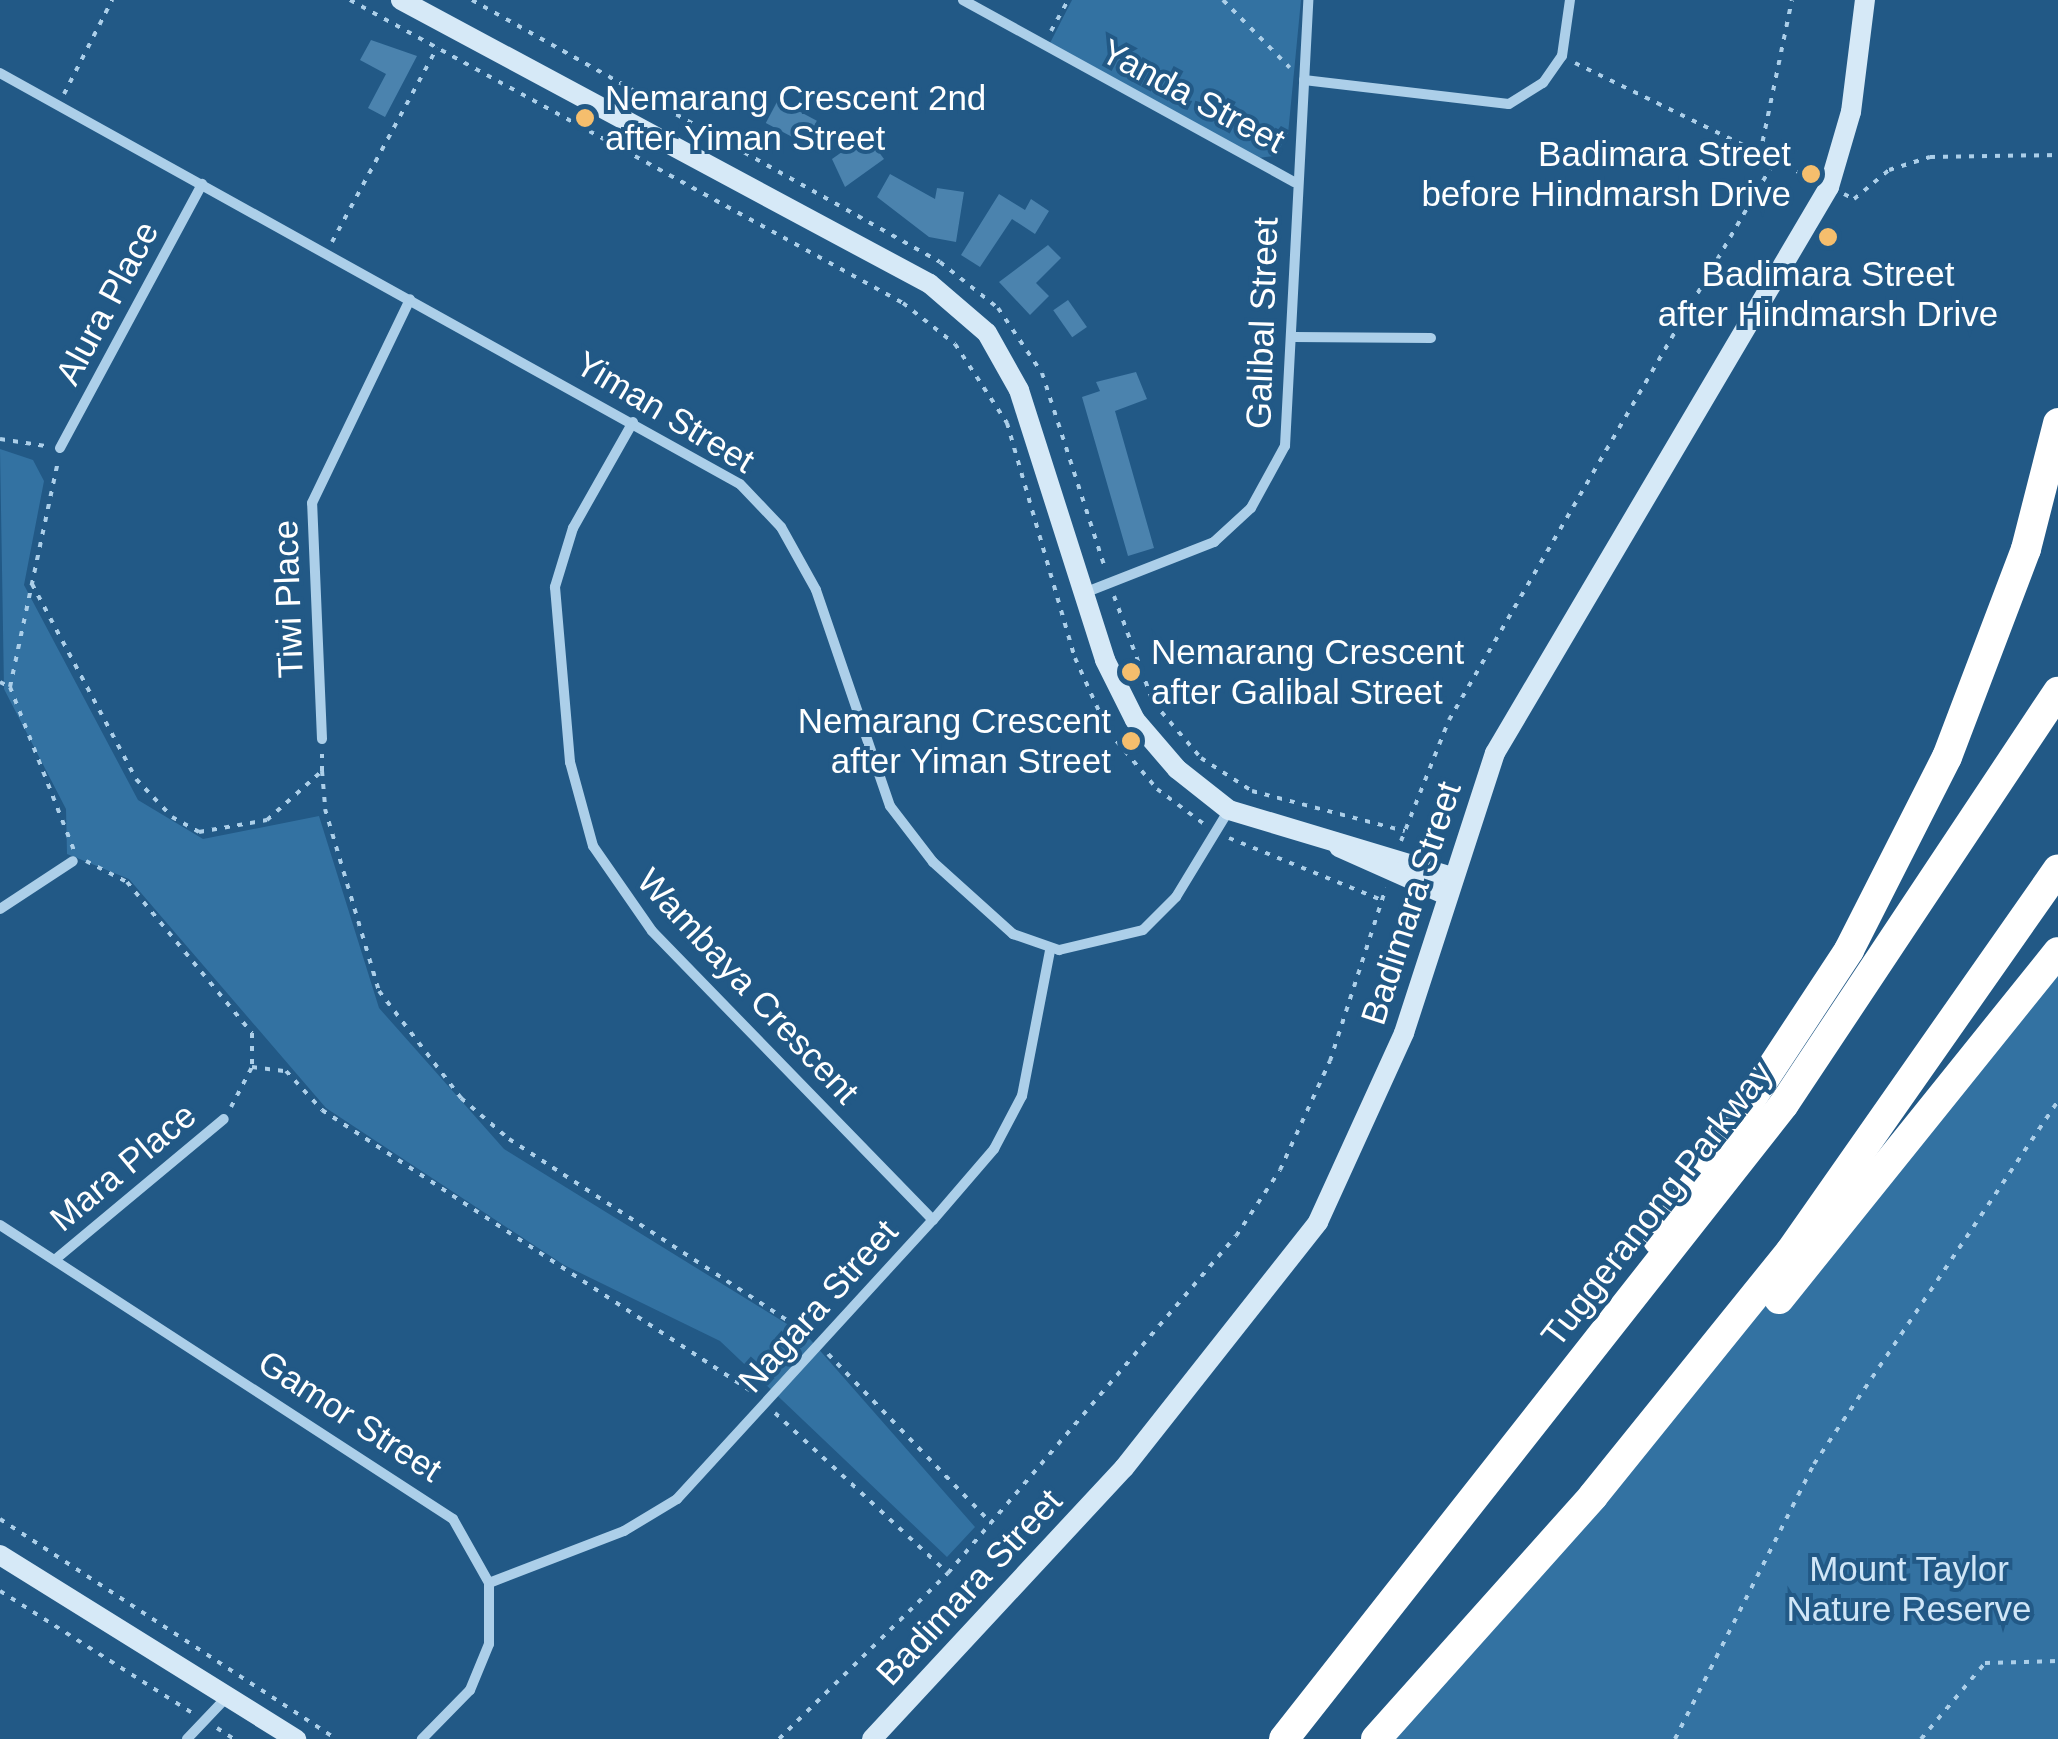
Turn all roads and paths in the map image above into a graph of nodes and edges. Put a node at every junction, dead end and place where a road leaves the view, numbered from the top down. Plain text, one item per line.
1 (112, 0) edge
2 (350, 0) edge
3 (472, 0) edge
4 (962, 0) edge
5 (1068, 0) edge
6 (1223, 0) edge
7 (1308, 0) edge
8 (1570, 0) edge
9 (1792, 0) edge
10 (1865, 0) edge
11 (412, 3) edge
12 (448, 26) junction
13 (1042, 46) junction
14 (437, 48) junction
15 (1562, 56) junction
16 (0, 74) edge
17 (1304, 80) junction
18 (58, 105) junction
19 (1760, 154) junction
20 (2058, 155) edge
21 (1774, 162) junction
22 (1294, 182) junction
23 (202, 184) junction
24 (1829, 186) junction
25 (326, 252) junction
26 (410, 299) junction
27 (904, 303) dead end
28 (1294, 337) junction
29 (1432, 338) dead end
30 (633, 422) junction
31 (2058, 423) edge
32 (0, 439) edge
33 (60, 448) junction
34 (32, 584) junction
35 (1110, 584) junction
36 (1084, 594) junction
37 (0, 682) edge
38 (10, 687) junction
39 (2058, 692) edge
40 (322, 739) joint
41 (322, 771) junction
42 (1228, 810) junction
43 (73, 861) junction
44 (2058, 870) edge
45 (1450, 886) junction
46 (1382, 900) dead end
47 (0, 909) edge
48 (1050, 950) junction
49 (2058, 952) edge
50 (252, 1067) junction
51 (2058, 1101) edge
52 (224, 1118) joint
53 (933, 1220) junction
54 (0, 1225) edge
55 (57, 1258) junction
56 (820, 1346) junction
57 (1583, 1362) junction
58 (767, 1406) junction
59 (1593, 1496) junction
60 (0, 1519) edge
61 (991, 1523) junction
62 (0, 1555) edge
63 (948, 1573) junction
64 (489, 1583) junction
65 (0, 1591) edge
66 (2058, 1661) edge
67 (225, 1699) junction
68 (204, 1721) junction
69 (186, 1739) edge
70 (234, 1739) edge
71 (296, 1739) edge
72 (336, 1739) edge
73 (422, 1739) edge
74 (779, 1739) edge
75 (872, 1739) edge
76 (1284, 1739) edge
77 (1376, 1739) edge
78 (1676, 1739) edge
79 (1921, 1739) edge

1 - 18 path
2 - 14 path
3 - 35 path
4 - 13 street, Yanda Street
5 - 13 path
6 - 17 path
7 - 17 street, Galibal Street
8 - 15 street
9 - 19 path
10 - 24 main road, Badimara Street
11 - 12 main road
12 - 14 path
12 - 36 main road
13 - 22 street, Yanda Street
14 - 25 path
14 - 27 path
15 - 17 street
15 - 19 path
16 - 18 street, Yiman Street
17 - 22 street, Galibal Street
18 - 23 street, Yiman Street
19 - 21 path
20 - 24 path
21 - 24 path
21 - 35 path
22 - 28 street, Galibal Street
23 - 25 street, Yiman Street
23 - 33 street, Alura Place
24 - 45 main road, Badimara Street
25 - 26 street, Yiman Street
26 - 30 street, Yiman Street
26 - 40 street, Tiwi Place
28 - 29 street
28 - 35 street, Galibal Street
30 - 48 street, Yiman Street
30 - 53 street, Wambaya Crescent
31 - 57 highway
32 - 33 path
33 - 34 path
34 - 38 path
34 - 41 path
35 - 36 street, Galibal Street
36 - 42 main road
37 - 38 path
38 - 43 path
39 - 57 highway, Tuggeranong Parkway
40 - 41 path
41 - 56 path
42 - 45 main road
42 - 48 street
43 - 47 street
43 - 50 path
44 - 59 highway
45 - 75 main road, Badimara Street
46 - 61 path
48 - 53 street, Nagara Street
49 - 59 highway
50 - 52 path
50 - 58 path
51 - 78 path
52 - 55 street, Mara Place
53 - 56 street, Nagara Street
54 - 55 street, Gamor Street
55 - 64 street, Gamor Street
56 - 58 street, Nagara Street
56 - 61 path
57 - 76 highway, Tuggeranong Parkway
58 - 63 path
58 - 64 street, Nagara Street
59 - 77 highway
60 - 72 path
61 - 63 path
62 - 67 main road
63 - 74 path
64 - 73 street
65 - 68 path
66 - 79 path
67 - 68 street
67 - 71 main road
68 - 69 street
68 - 70 path

